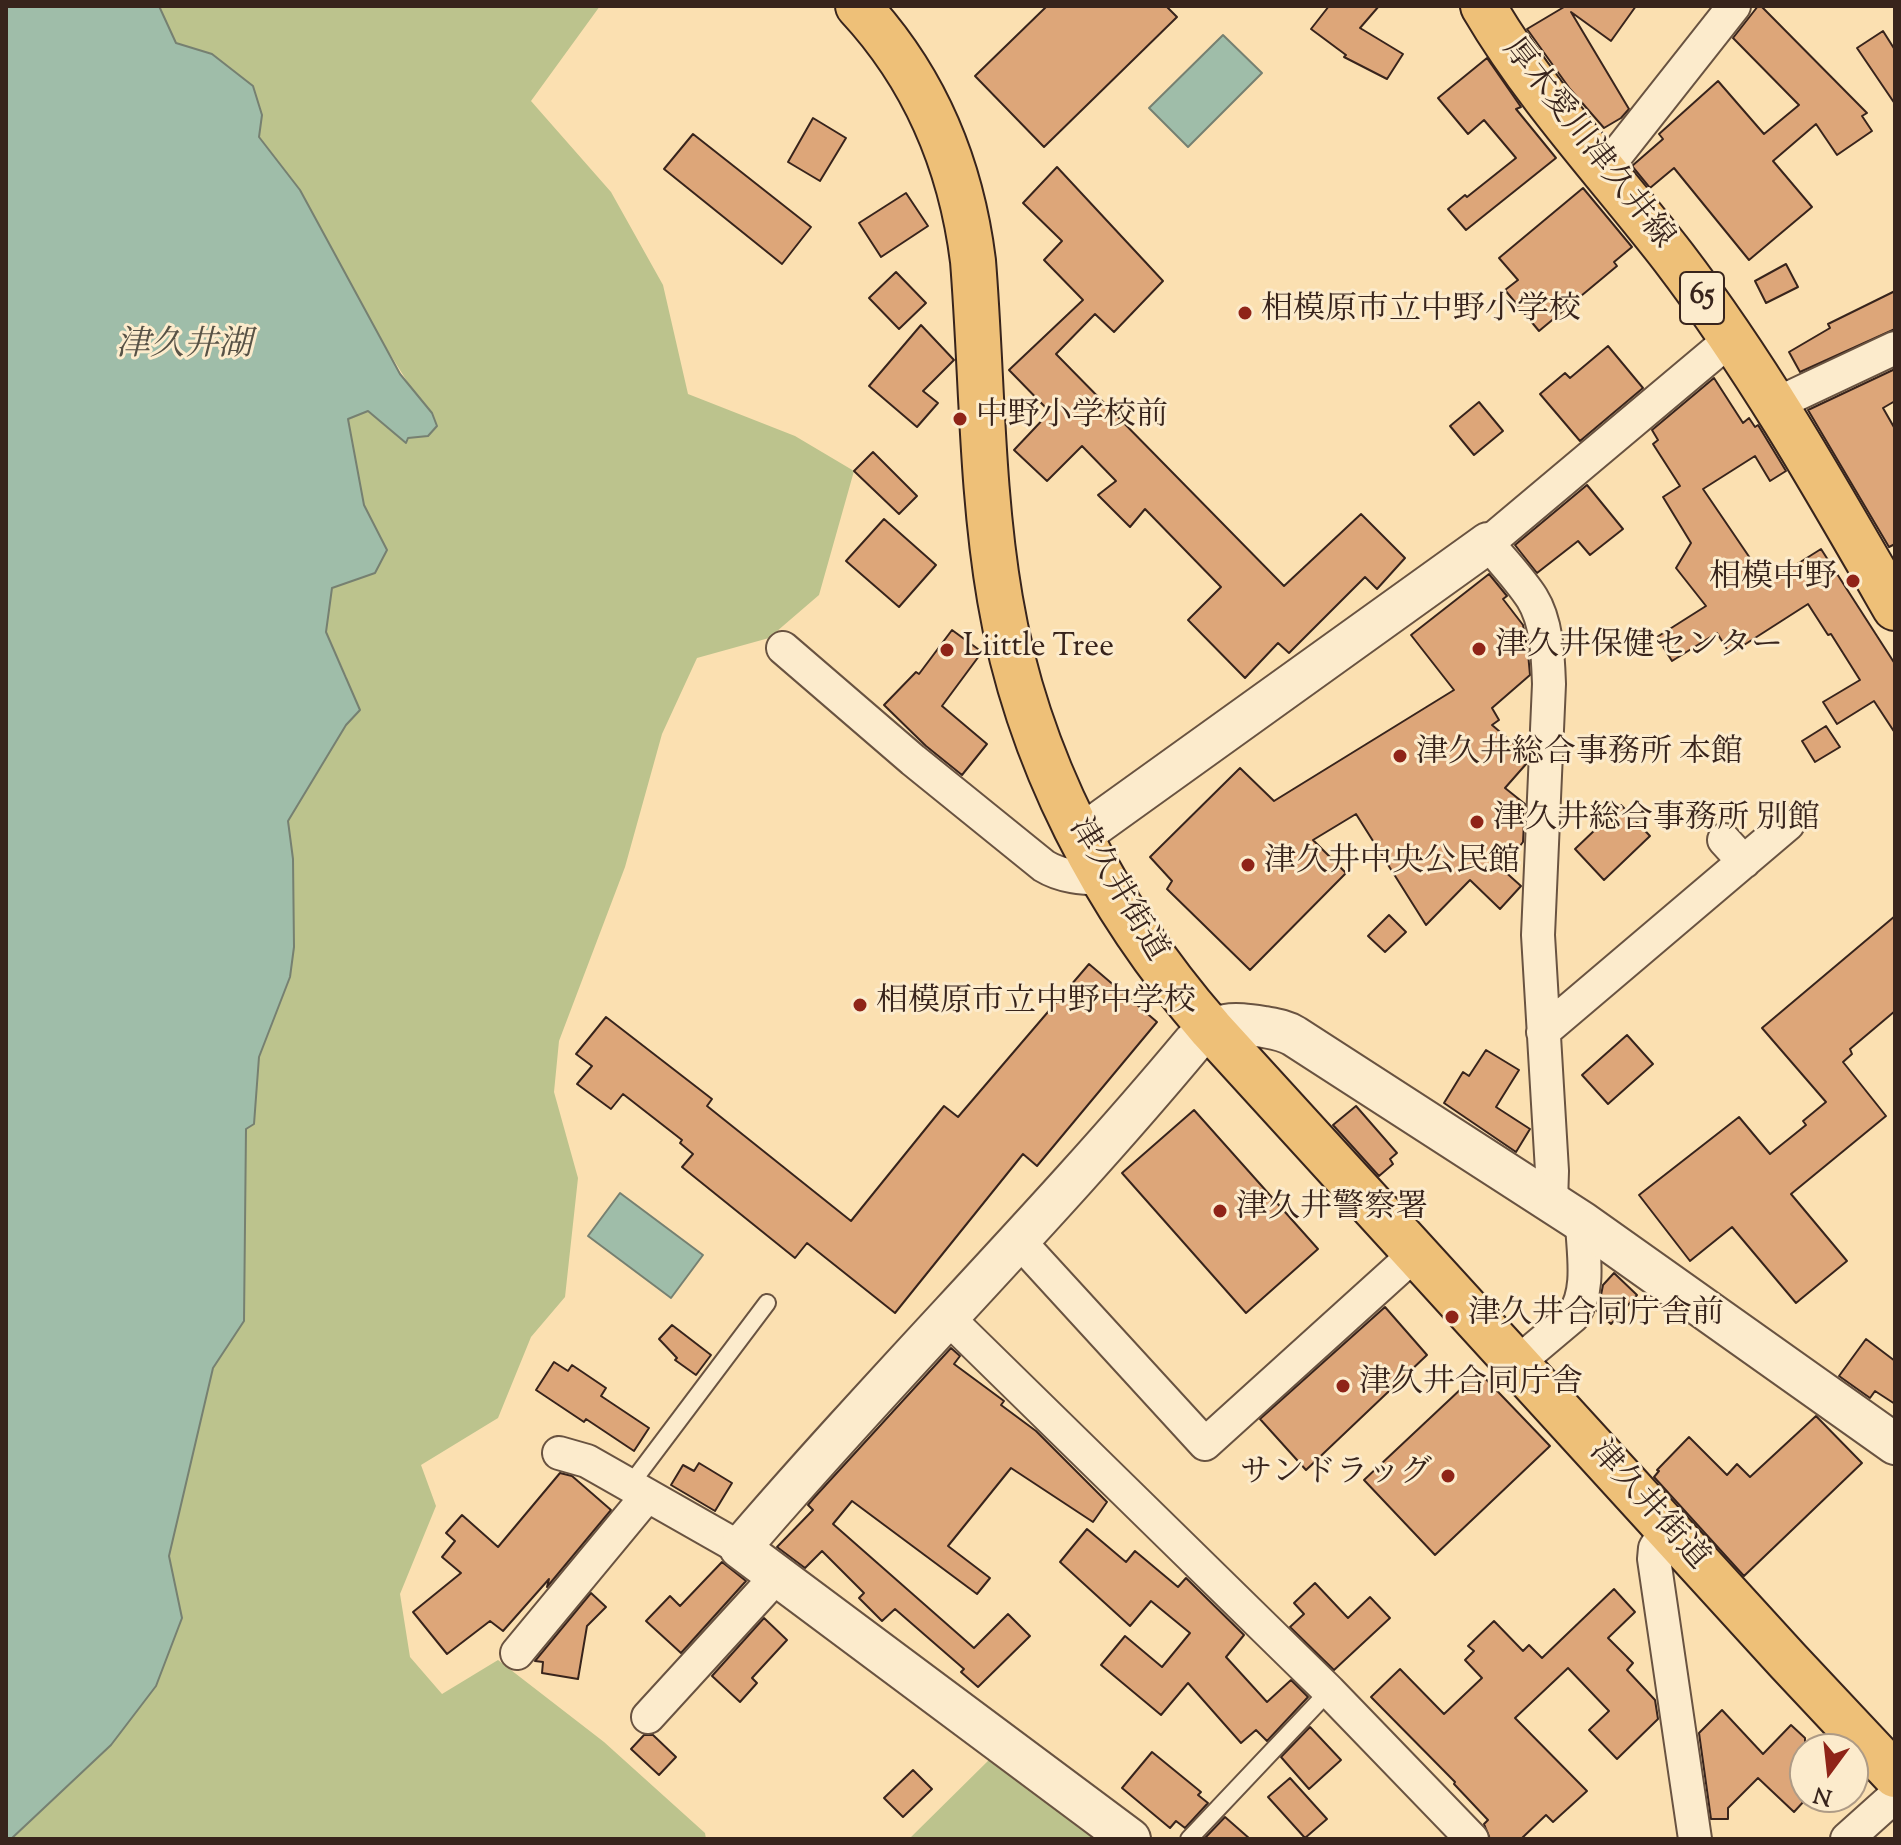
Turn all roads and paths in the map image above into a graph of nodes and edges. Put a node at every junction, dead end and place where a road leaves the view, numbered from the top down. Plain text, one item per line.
1 (858, 6) edge
2 (1483, 6) edge
3 (1734, 6) edge
4 (1603, 172) junction
5 (1732, 338) junction
6 (1895, 348) edge
7 (1776, 404) junction
8 (1488, 543) junction
9 (1895, 608) edge
10 (783, 648) dead end
11 (1788, 824) dead end
12 (1080, 836) junction
13 (1104, 879) junction
14 (1211, 1029) junction
15 (1543, 1032) junction
16 (1566, 1212) junction
17 (1019, 1241) junction
18 (1416, 1253) junction
19 (767, 1303) dead end
20 (947, 1317) junction
21 (1516, 1364) junction
22 (1892, 1438) edge
23 (559, 1453) dead end
24 (639, 1490) junction
25 (1667, 1529) junction
26 (740, 1548) junction
27 (777, 1576) junction
28 (517, 1653) dead end
29 (1329, 1691) junction
30 (648, 1717) dead end
31 (1895, 1775) edge
32 (1895, 1796) edge
33 (1130, 1839) edge
34 (1189, 1839) edge
35 (1472, 1839) edge
36 (1695, 1839) edge
37 (1847, 1839) edge

1 - 12 main road, 津久井街道
2 - 4 main road, 厚木愛川津久井線 / 65
3 - 4 street
4 - 5 main road, 厚木愛川津久井線 / 65
5 - 7 main road, 厚木愛川津久井線 / 65
5 - 8 street
6 - 7 street
7 - 9 main road, 厚木愛川津久井線 / 65
8 - 12 street
8 - 15 street
10 - 13 street
11 - 15 street
12 - 13 main road, 津久井街道
13 - 14 main road, 津久井街道
14 - 16 street
14 - 17 street
14 - 18 main road, 津久井街道
15 - 16 street
16 - 21 street
16 - 22 street
17 - 18 street
17 - 20 street
18 - 21 main road, 津久井街道
19 - 24 lane
20 - 26 street
20 - 29 street
21 - 25 main road, 津久井街道
23 - 24 street
24 - 26 street
24 - 28 street
25 - 31 main road, 津久井街道
25 - 36 street
26 - 27 street
27 - 30 street
27 - 33 street
29 - 34 lane
29 - 35 street
32 - 37 street

